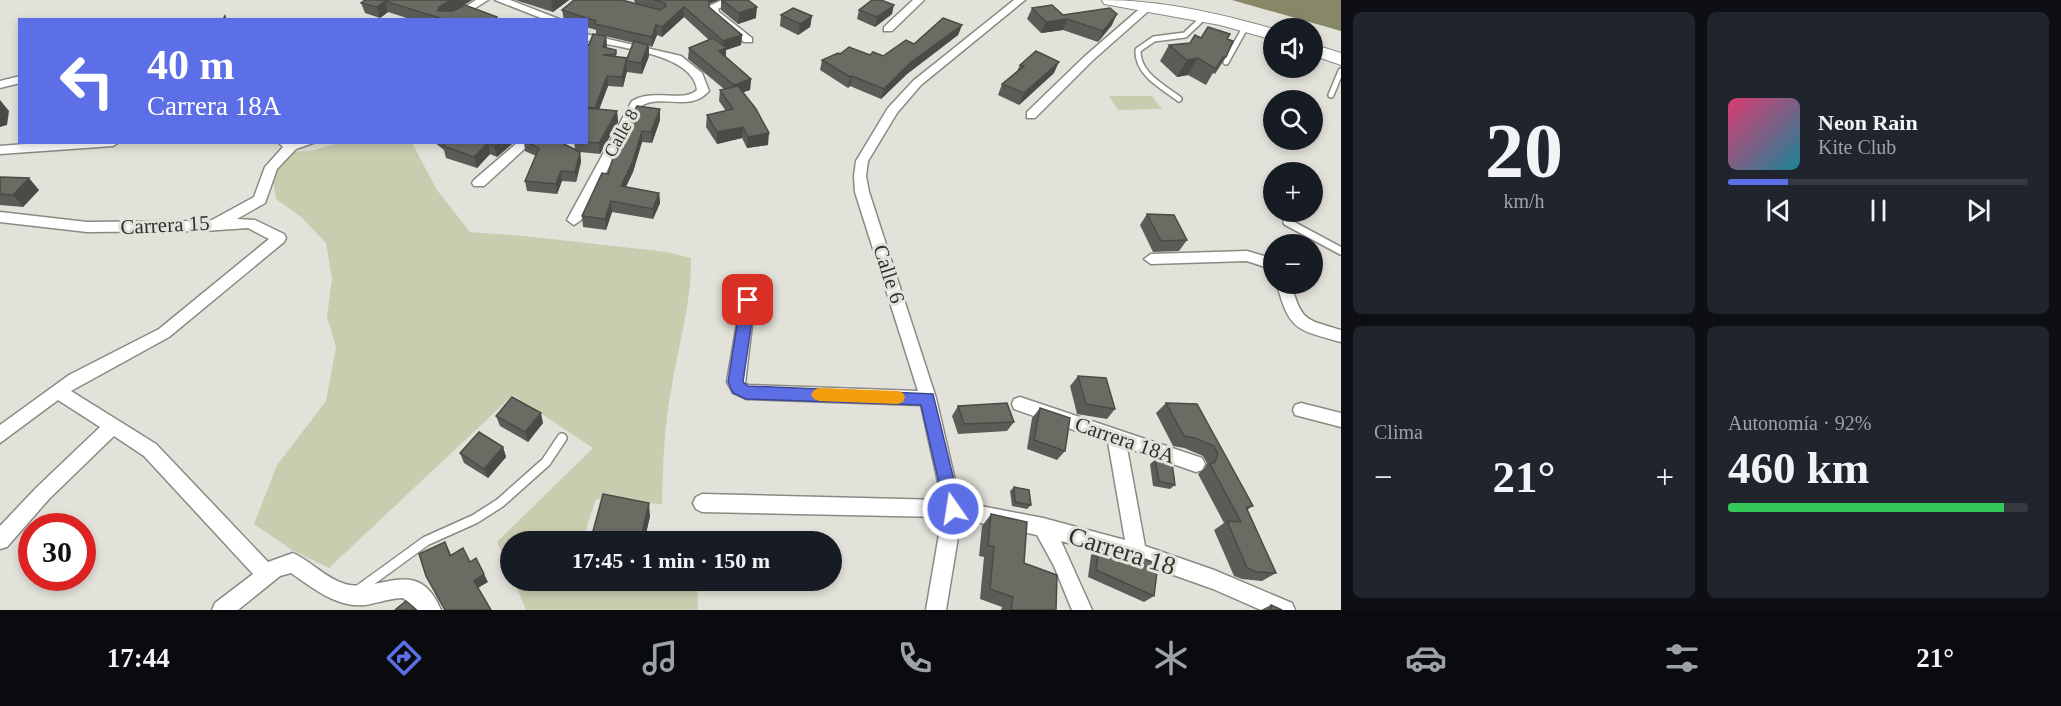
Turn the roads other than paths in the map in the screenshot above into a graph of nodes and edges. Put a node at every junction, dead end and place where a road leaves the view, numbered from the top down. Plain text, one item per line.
1 (483, 0) edge
2 (500, 0) edge
3 (730, 0) edge
4 (919, 0) edge
5 (1020, 0) edge
6 (1110, 0) edge
7 (1148, 7) junction
8 (1204, 16) junction
9 (452, 18) edge
10 (556, 18) edge
11 (1246, 26) junction
12 (888, 29) dead end
13 (1263, 31) edge
14 (748, 40) dead end
15 (588, 41) edge
16 (1323, 53) edge
17 (1341, 59) edge
18 (1226, 62) edge
19 (1341, 71) edge
20 (18, 80) edge
21 (0, 86) edge
22 (1331, 95) dead end
23 (1179, 99) dead end
24 (1031, 115) dead end
25 (85, 144) edge
26 (288, 144) edge
27 (524, 144) edge
28 (0, 150) edge
29 (478, 183) dead end
30 (260, 200) junction
31 (0, 217) edge
32 (574, 220) dead end
33 (1287, 222) dead end
34 (250, 223) junction
35 (215, 225) junction
36 (1341, 251) edge
37 (1151, 259) dead end
38 (1263, 260) edge
39 (1287, 294) edge
40 (748, 300) dead end
41 (1341, 336) edge
42 (59, 392) junction
43 (928, 399) junction
44 (1020, 404) dead end
45 (1301, 410) dead end
46 (1341, 420) edge
47 (113, 426) junction
48 (0, 435) edge
49 (1116, 436) junction
50 (562, 438) dead end
51 (1196, 464) dead end
52 (702, 503) dead end
53 (953, 509) junction
54 (1043, 526) junction
55 (0, 540) edge
56 (1137, 553) junction
57 (267, 575) junction
58 (351, 595) junction
59 (222, 610) edge
60 (431, 610) edge
61 (936, 610) edge
62 (1082, 610) edge
63 (1285, 610) edge

1 - 9 street
2 - 10 street
3 - 14 street
4 - 12 street
5 - 43 street, Calle 6
6 - 7 highway
7 - 8 highway
7 - 24 street
8 - 11 highway
8 - 23 lane
11 - 13 highway
11 - 18 lane
15 - 32 street, Calle 8
16 - 17 highway
19 - 22 lane
20 - 21 street
25 - 28 street
26 - 30 street
27 - 29 street
30 - 34 street
30 - 35 street, Carrera 15
31 - 35 street, Carrera 15
33 - 36 lane
34 - 35 street
34 - 42 street
37 - 38 street
39 - 41 street
40 - 43 street
42 - 47 street
42 - 48 street
43 - 53 street, Calle 6
44 - 49 street, Carrera 18A
45 - 46 street
47 - 55 street
47 - 57 street
49 - 51 street, Carrera 18A
49 - 56 street
50 - 58 lane
52 - 53 street, Carrera 18
53 - 54 street, Carrera 18
53 - 61 street, Calle 6
54 - 56 street, Carrera 18
54 - 62 street
56 - 63 street, Carrera 18
57 - 58 street
57 - 59 street
58 - 60 street

